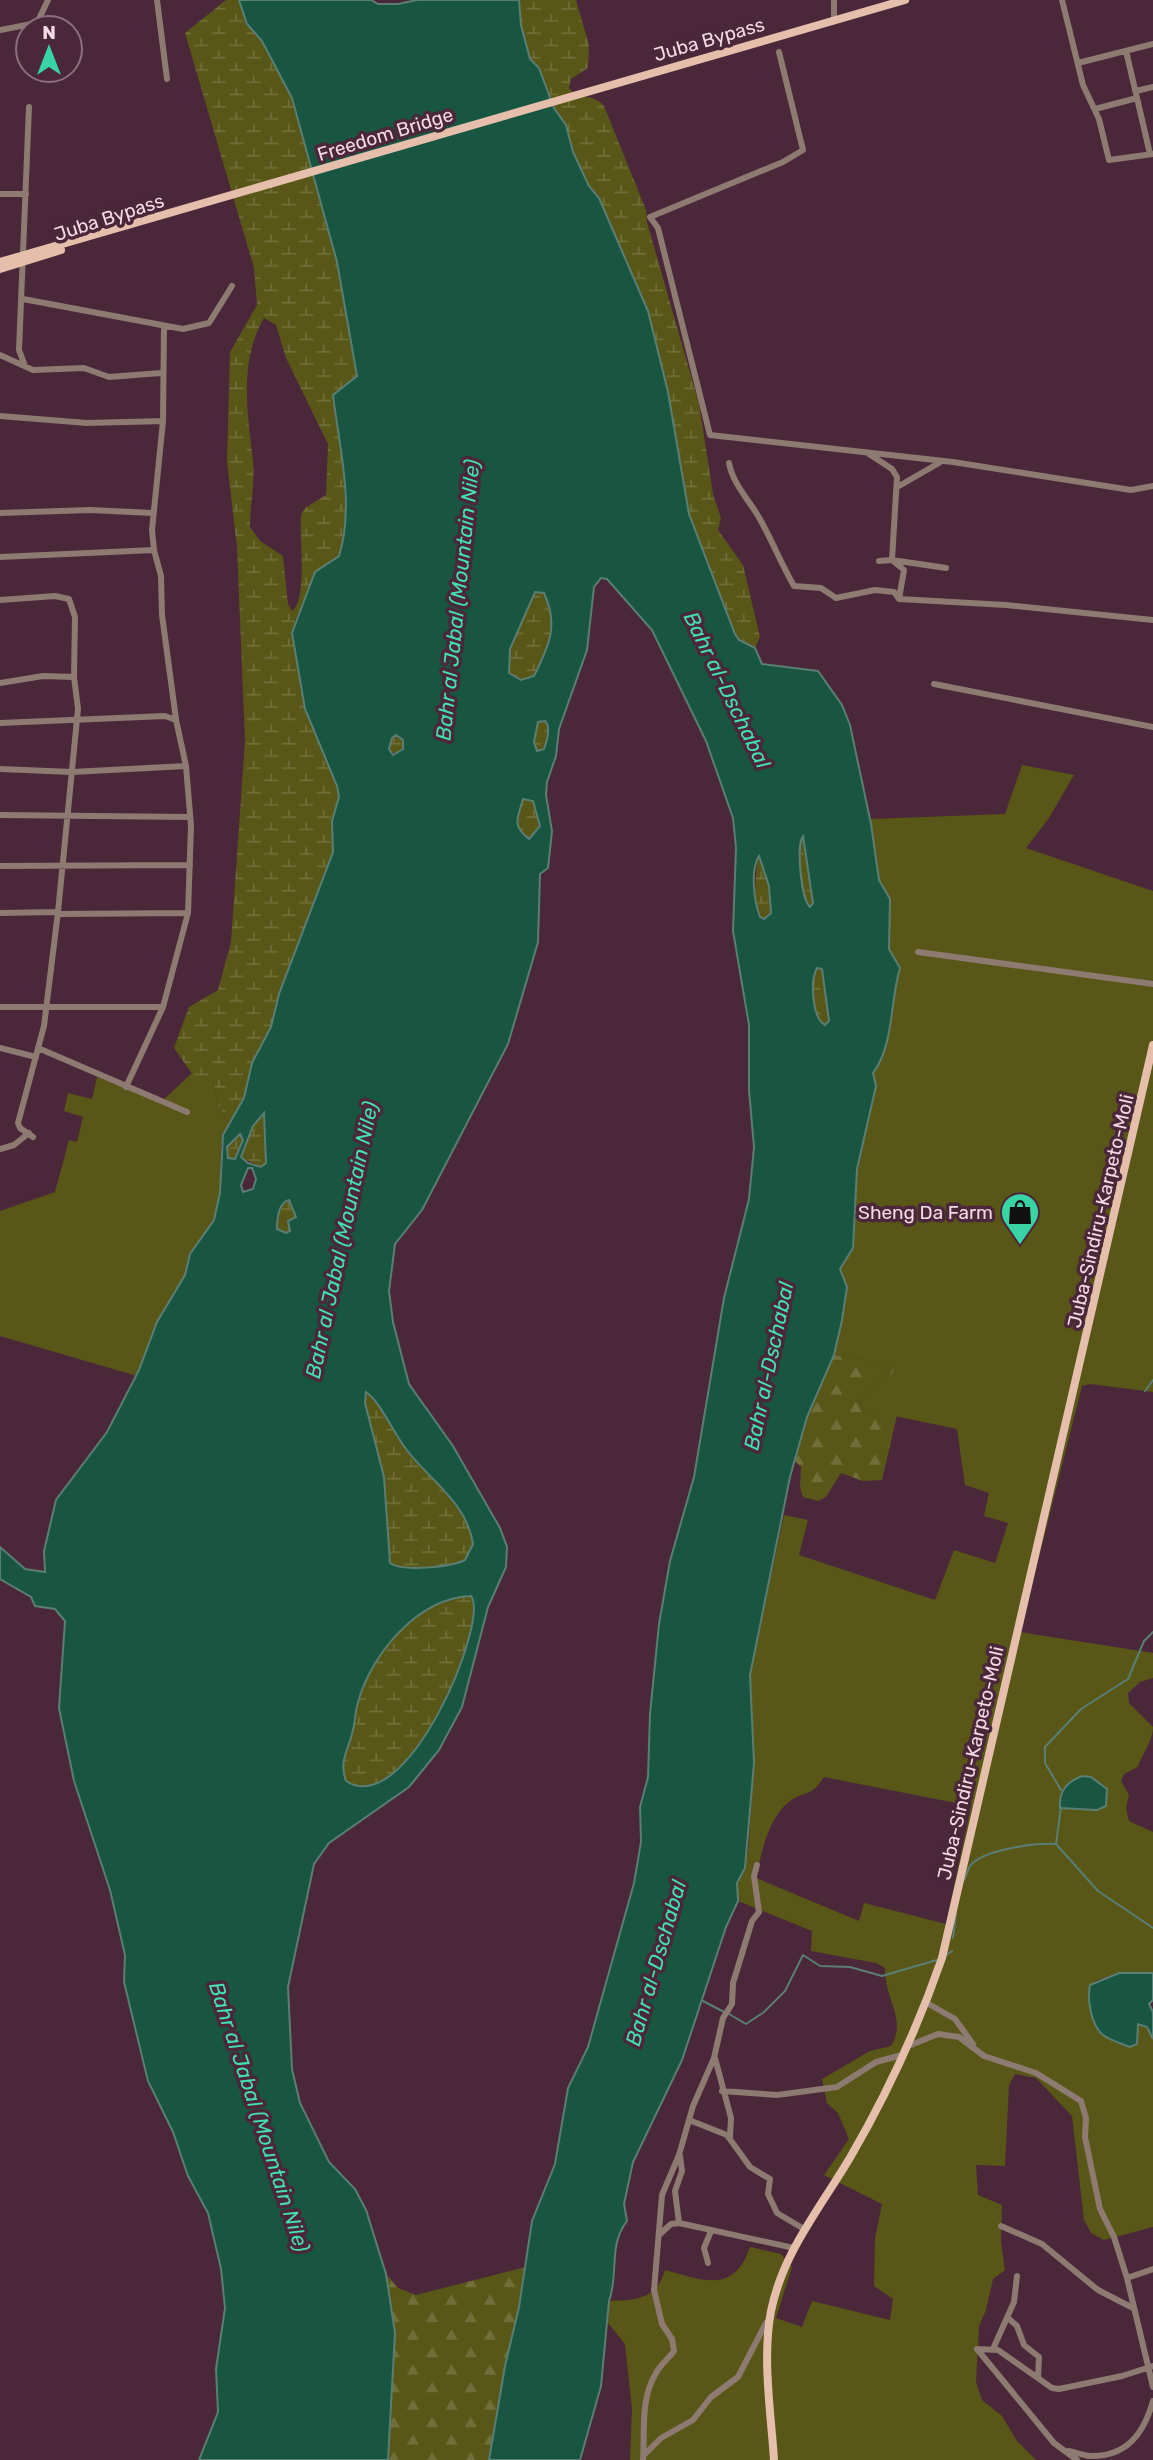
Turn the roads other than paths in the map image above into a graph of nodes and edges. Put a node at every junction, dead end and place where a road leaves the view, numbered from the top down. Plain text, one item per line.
1 (157, 0) edge
2 (835, 0) edge
3 (905, 0) edge
4 (1062, 0) edge
5 (834, 21) junction
6 (1153, 44) edge
7 (1126, 51) junction
8 (779, 52) dead end
9 (1078, 63) junction
10 (167, 79) dead end
11 (603, 86) joint
12 (1153, 87) edge
13 (1137, 94) junction
14 (29, 107) dead end
15 (1095, 109) junction
16 (1152, 154) edge
17 (0, 194) edge
18 (26, 194) junction
19 (177, 212) joint
20 (24, 258) junction
21 (0, 262) edge
22 (0, 269) edge
23 (232, 286) dead end
24 (23, 299) junction
25 (164, 327) junction
26 (0, 355) edge
27 (25, 366) junction
28 (161, 373) junction
29 (0, 415) edge
30 (163, 421) junction
31 (867, 452) junction
32 (940, 462) junction
33 (729, 463) dead end
34 (899, 486) junction
35 (1153, 486) edge
36 (0, 513) edge
37 (153, 513) junction
38 (153, 550) junction
39 (0, 557) edge
40 (892, 560) junction
41 (879, 561) dead end
42 (946, 568) dead end
43 (899, 598) junction
44 (0, 600) edge
45 (1153, 620) edge
46 (74, 677) junction
47 (0, 683) edge
48 (934, 684) dead end
49 (176, 719) junction
50 (77, 721) junction
51 (0, 723) edge
52 (1153, 727) edge
53 (186, 766) junction
54 (0, 769) edge
55 (72, 772) junction
56 (0, 815) edge
57 (67, 816) junction
58 (190, 817) junction
59 (190, 865) junction
60 (0, 866) edge
61 (62, 866) junction
62 (0, 913) edge
63 (58, 913) junction
64 (188, 913) junction
65 (918, 952) dead end
66 (1153, 984) edge
67 (0, 1007) edge
68 (46, 1007) junction
69 (163, 1007) junction
70 (1153, 1045) edge
71 (0, 1048) edge
72 (38, 1048) junction
73 (36, 1057) junction
74 (126, 1087) junction
75 (187, 1112) dead end
76 (0, 1149) edge
77 (757, 1865) dead end
78 (925, 2002) junction
79 (974, 2046) junction
80 (904, 2051) junction
81 (715, 2057) junction
82 (722, 2091) junction
83 (689, 2120) junction
84 (730, 2137) junction
85 (679, 2155) junction
86 (679, 2223) junction
87 (1001, 2226) dead end
88 (804, 2229) junction
89 (711, 2231) junction
90 (657, 2236) junction
91 (793, 2248) junction
92 (708, 2263) dead end
93 (1153, 2269) edge
94 (1017, 2276) dead end
95 (1127, 2278) junction
96 (1133, 2308) junction
97 (1008, 2318) junction
98 (766, 2323) dead end
99 (993, 2349) junction
100 (1151, 2367) edge
101 (1038, 2378) junction
102 (1153, 2387) edge
103 (1153, 2401) edge
104 (1153, 2428) edge
105 (1143, 2431) junction
106 (1068, 2451) junction
107 (1108, 2456) edge
108 (643, 2458) edge
109 (774, 2460) edge
110 (1077, 2460) edge

1 - 10 street
2 - 5 street
3 - 5 main road, Juba Bypass
4 - 9 street
5 - 11 main road, Juba Bypass
6 - 7 street
7 - 9 street
7 - 13 street
8 - 31 street
9 - 15 street
11 - 19 main road, Freedom Bridge
12 - 13 street
13 - 15 street
13 - 16 street
14 - 18 street
15 - 16 street
17 - 18 street
18 - 20 street
19 - 20 main road, Juba Bypass
20 - 21 main road, Juba Bypass
20 - 22 main road, Juba Bypass
20 - 24 street
23 - 25 street
24 - 25 street
24 - 27 street
25 - 28 street
26 - 27 street
27 - 28 street
28 - 30 street
29 - 30 street
30 - 37 street
31 - 32 street
31 - 34 street
32 - 34 street
32 - 35 street
33 - 43 street
34 - 40 street
36 - 37 street
37 - 38 street
38 - 39 street
38 - 49 street
40 - 41 street
40 - 42 street
40 - 43 street
43 - 45 street
44 - 46 street
46 - 47 street
46 - 50 street
48 - 52 street
49 - 50 street
49 - 53 street
50 - 51 street
50 - 55 street
53 - 55 street
53 - 58 street
54 - 55 street
55 - 57 street
56 - 57 street
57 - 58 street
57 - 61 street
58 - 59 street
59 - 61 street
59 - 64 street
60 - 61 street
61 - 63 street
62 - 63 street
63 - 64 street
63 - 68 street
64 - 69 street
65 - 66 street
67 - 68 street
68 - 69 street
68 - 72 street
69 - 74 street
70 - 78 main road, Juba-Sindiru-Karpeto-Moli
71 - 73 street
72 - 73 street
72 - 74 street
73 - 76 street
74 - 75 street
77 - 81 street
78 - 79 street
78 - 80 main road, Juba-Sindiru-Karpeto-Moli
79 - 80 street
79 - 95 street
80 - 82 street
80 - 88 main road, Juba-Sindiru-Karpeto-Moli
81 - 82 street
81 - 83 street
82 - 84 street
83 - 84 street
83 - 85 street
84 - 88 street
85 - 86 street
85 - 90 street
86 - 89 street
86 - 90 street
87 - 96 street
88 - 91 main road, Juba-Sindiru-Karpeto-Moli
89 - 91 street
89 - 92 street
90 - 108 street
91 - 109 main road, Juba-Sindiru-Karpeto-Moli
93 - 95 street
94 - 97 street
95 - 96 street
96 - 100 street
97 - 99 street
97 - 101 street
98 - 108 street
99 - 101 street
99 - 106 street
100 - 101 street
100 - 102 street
103 - 105 street
104 - 105 street
105 - 107 street
106 - 107 street
106 - 110 street

